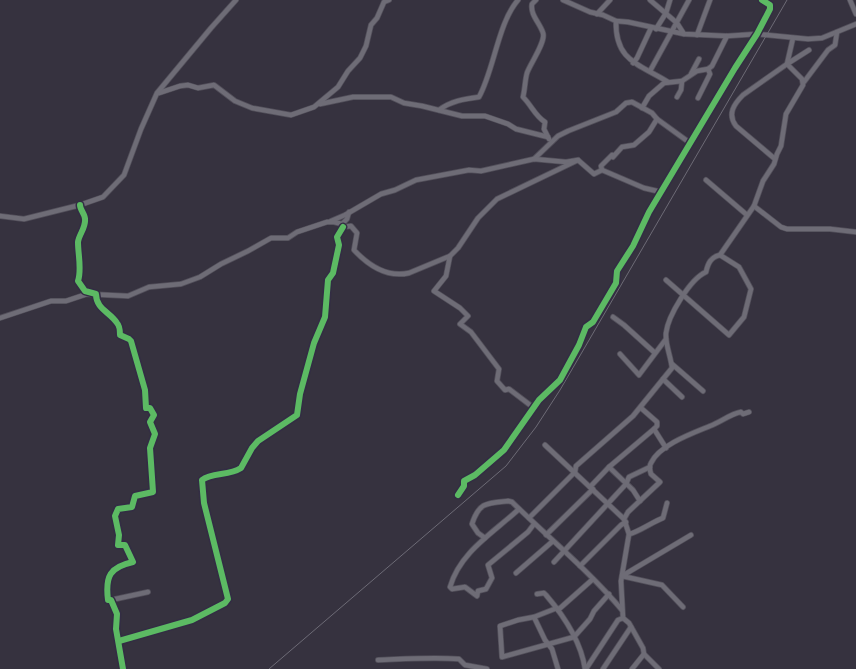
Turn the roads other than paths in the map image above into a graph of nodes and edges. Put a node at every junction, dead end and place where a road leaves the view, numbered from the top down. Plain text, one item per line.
1 (236, 0) edge
2 (389, 0) edge
3 (518, 0) edge
4 (536, 0) edge
5 (563, 0) edge
6 (610, 0) edge
7 (650, 0) edge
8 (670, 0) edge
9 (689, 0) edge
10 (710, 0) edge
11 (762, 0) edge
12 (850, 0) edge
13 (666, 13) junction
14 (597, 14) junction
15 (856, 14) edge
16 (616, 22) junction
17 (677, 23) junction
18 (856, 24) edge
19 (654, 28) junction
20 (672, 32) junction
21 (837, 32) junction
22 (684, 34) junction
23 (757, 34) junction
24 (696, 35) junction
25 (727, 36) junction
26 (793, 38) junction
27 (809, 50) dead end
28 (699, 59) dead end
29 (633, 63) junction
30 (787, 64) junction
31 (708, 69) junction
32 (650, 71) junction
33 (690, 76) junction
34 (682, 81) junction
35 (668, 82) junction
36 (804, 82) junction
37 (157, 94) junction
38 (677, 97) dead end
39 (698, 98) dead end
40 (317, 105) junction
41 (642, 108) junction
42 (438, 110) junction
43 (657, 119) junction
44 (549, 140) junction
45 (690, 143) junction
46 (534, 159) junction
47 (775, 159) junction
48 (578, 160) junction
49 (602, 170) junction
50 (706, 180) dead end
51 (661, 192) junction
52 (80, 205) junction
53 (754, 206) junction
54 (349, 212) junction
55 (747, 214) junction
56 (0, 216) edge
57 (327, 222) junction
58 (342, 226) junction
59 (856, 232) edge
60 (720, 255) junction
61 (450, 256) junction
62 (666, 280) dead end
63 (96, 294) junction
64 (684, 295) junction
65 (613, 317) dead end
66 (0, 318) edge
67 (666, 339) junction
68 (620, 354) dead end
69 (655, 354) junction
70 (672, 364) junction
71 (663, 379) junction
72 (703, 390) dead end
73 (682, 397) dead end
74 (534, 408) junction
75 (640, 408) junction
76 (749, 412) dead end
77 (654, 429) junction
78 (546, 445) dead end
79 (666, 448) junction
80 (609, 467) junction
81 (650, 467) junction
82 (575, 472) junction
83 (626, 484) junction
84 (591, 488) junction
85 (458, 495) dead end
86 (640, 501) junction
87 (667, 503) dead end
88 (608, 504) junction
89 (519, 509) junction
90 (529, 518) junction
91 (625, 520) junction
92 (534, 524) junction
93 (629, 534) junction
94 (546, 535) junction
95 (691, 535) dead end
96 (485, 538) junction
97 (553, 541) junction
98 (565, 550) junction
99 (554, 562) dead end
100 (580, 566) junction
101 (516, 572) dead end
102 (622, 576) junction
103 (593, 579) junction
104 (148, 592) dead end
105 (537, 594) dead end
106 (609, 594) junction
107 (111, 600) junction
108 (683, 607) dead end
109 (557, 609) junction
110 (622, 610) junction
111 (534, 617) junction
112 (623, 618) junction
113 (631, 628) junction
114 (574, 637) junction
115 (119, 642) junction
116 (550, 645) junction
117 (644, 654) junction
118 (378, 660) dead end
119 (123, 669) edge
120 (487, 669) edge
121 (558, 669) edge
122 (586, 669) edge
123 (603, 669) edge
124 (632, 669) edge
125 (657, 669) edge

1 - 37 street
2 - 40 street
3 - 42 street
4 - 44 street
5 - 14 street
6 - 14 street
7 - 13 street
8 - 13 street
9 - 17 street
10 - 24 street
11 - 23 street
12 - 15 street
13 - 17 street
13 - 19 street
14 - 16 street
16 - 19 street
16 - 29 street
17 - 20 street
17 - 22 street
18 - 21 street
19 - 20 street
19 - 29 street
20 - 22 street
20 - 32 street
21 - 26 street
21 - 36 street
22 - 24 street
23 - 25 street
23 - 26 street
23 - 45 street
24 - 25 street
25 - 31 street
26 - 30 street
27 - 30 street
28 - 33 street
29 - 32 street
30 - 36 street
30 - 47 street
31 - 33 street
31 - 39 street
32 - 35 street
33 - 34 street
34 - 35 street
34 - 38 street
35 - 41 street
36 - 47 street
37 - 40 street
37 - 52 street
40 - 42 street
41 - 43 street
41 - 44 street
42 - 44 street
43 - 45 street
43 - 49 street
44 - 46 street
45 - 51 street
46 - 48 street
46 - 54 street
47 - 53 street
48 - 49 street
48 - 61 street
49 - 51 street
50 - 55 street
51 - 74 street
52 - 56 street
52 - 63 street
53 - 55 street
53 - 59 street
54 - 57 street
54 - 58 street
55 - 60 street
57 - 58 street
57 - 63 street
58 - 61 street
58 - 115 street
60 - 64 street
60 - 64 street
61 - 74 street
62 - 64 street
63 - 66 street
63 - 107 street
64 - 67 street
65 - 69 street
67 - 69 street
67 - 70 street
68 - 69 street
70 - 71 street
70 - 72 street
71 - 73 street
71 - 75 street
74 - 85 street
75 - 77 street
75 - 82 street
76 - 79 street
77 - 79 street
77 - 80 street
78 - 82 street
79 - 81 street
80 - 83 street
80 - 84 street
81 - 83 street
81 - 86 street
82 - 84 street
82 - 90 street
83 - 86 street
83 - 88 street
84 - 88 street
84 - 94 street
86 - 91 street
87 - 93 street
88 - 91 street
88 - 98 street
89 - 90 street
89 - 96 street
89 - 96 street
90 - 92 street
91 - 93 street
91 - 100 street
92 - 94 street
92 - 96 street
93 - 102 street
94 - 97 street
95 - 102 street
97 - 98 street
97 - 101 street
98 - 99 street
98 - 100 street
100 - 103 street
102 - 108 street
102 - 110 street
103 - 106 street
103 - 109 street
104 - 107 street
105 - 109 street
106 - 110 street
106 - 114 street
107 - 115 street
109 - 111 street
109 - 114 street
110 - 112 street
111 - 116 street
111 - 116 street
112 - 113 street
112 - 122 street
113 - 117 street
113 - 123 street
114 - 116 street
114 - 122 street
115 - 119 street
116 - 121 street
117 - 124 street
117 - 125 street
118 - 120 street

